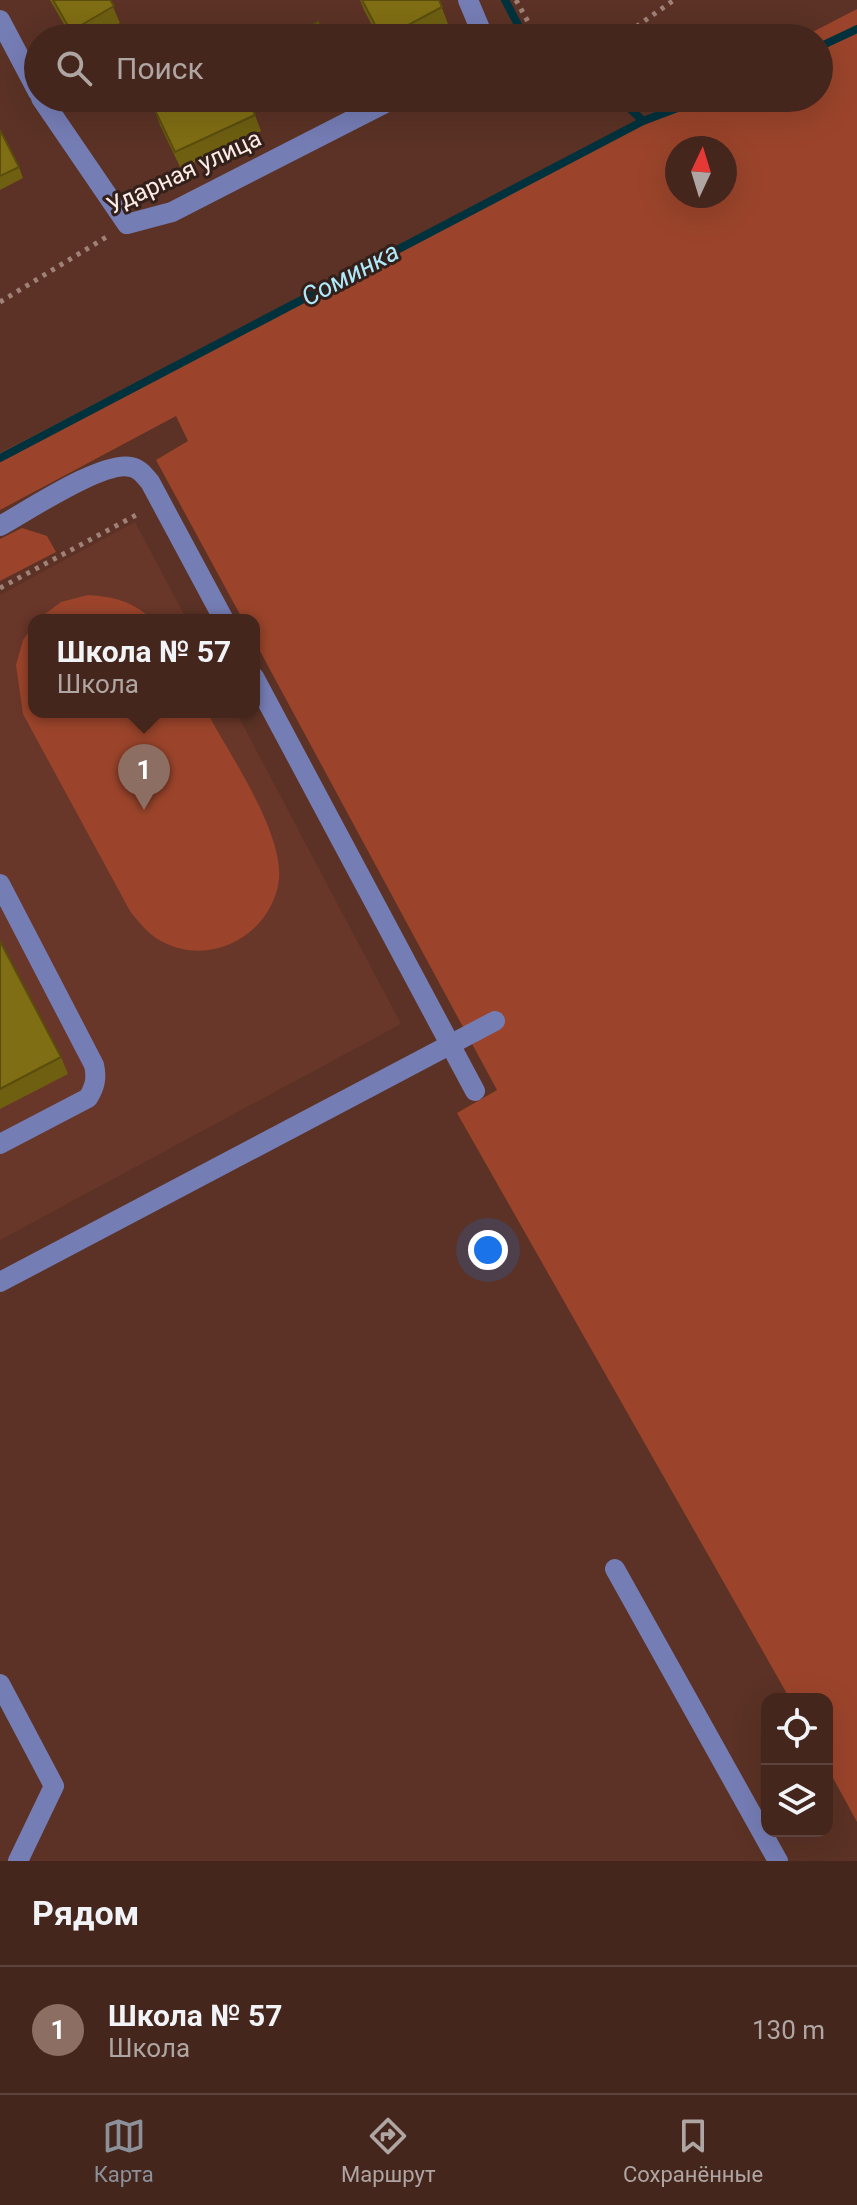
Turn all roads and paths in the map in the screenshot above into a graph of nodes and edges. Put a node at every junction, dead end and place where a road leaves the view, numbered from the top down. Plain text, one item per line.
1 (516, 0) edge
2 (674, 0) edge
3 (470, 5) edge
4 (0, 20) edge
5 (478, 24) edge
6 (529, 24) edge
7 (640, 24) edge
8 (24, 65) edge
9 (51, 112) edge
10 (368, 112) edge
11 (127, 224) junction
12 (0, 302) edge
13 (0, 526) edge
14 (149, 526) dead end
15 (0, 588) edge
16 (221, 614) edge
17 (260, 688) edge
18 (0, 884) edge
19 (495, 1021) dead end
20 (451, 1045) junction
21 (475, 1091) dead end
22 (0, 1144) edge
23 (0, 1282) edge
24 (615, 1569) dead end
25 (0, 1684) edge
26 (18, 1861) edge
27 (778, 1861) edge

1 - 6 path
2 - 7 path
3 - 5 street
4 - 8 street
9 - 11 street
10 - 11 street, Ударная улица
11 - 12 path, Ударная улица
13 - 16 street
14 - 15 path
17 - 20 street
18 - 22 street
19 - 20 street
20 - 21 street
20 - 23 street
24 - 27 street
25 - 26 street

